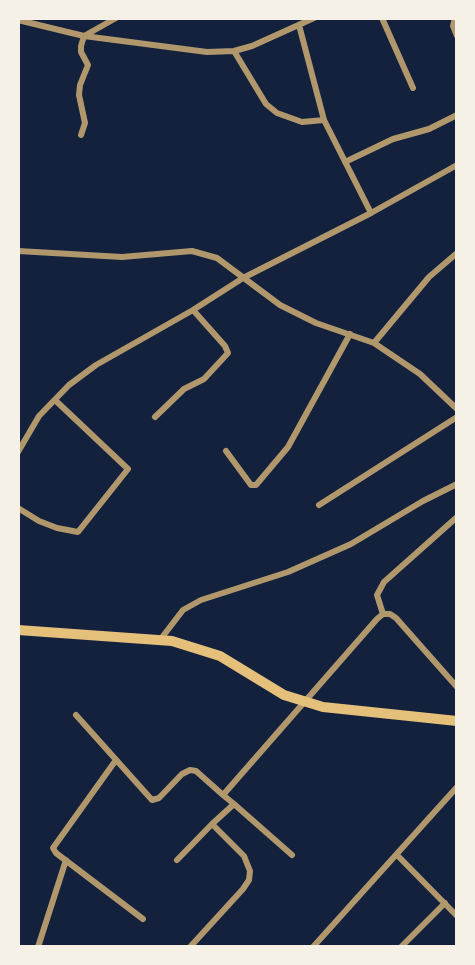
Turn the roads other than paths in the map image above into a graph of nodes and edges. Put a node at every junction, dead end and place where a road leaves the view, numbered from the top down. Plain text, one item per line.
1 (116, 18) edge
2 (314, 18) edge
3 (382, 18) edge
4 (455, 18) edge
5 (18, 20) edge
6 (299, 25) junction
7 (84, 36) junction
8 (457, 36) edge
9 (234, 51) junction
10 (413, 88) dead end
11 (457, 116) edge
12 (324, 120) junction
13 (81, 135) dead end
14 (345, 162) junction
15 (457, 165) edge
16 (371, 213) junction
17 (18, 251) edge
18 (457, 253) edge
19 (243, 278) junction
20 (193, 310) junction
21 (350, 334) junction
22 (374, 343) junction
23 (55, 400) junction
24 (457, 409) edge
25 (155, 417) dead end
26 (457, 417) edge
27 (226, 451) dead end
28 (18, 452) edge
29 (457, 484) edge
30 (319, 505) dead end
31 (18, 508) edge
32 (457, 517) edge
33 (383, 614) junction
34 (18, 630) edge
35 (160, 640) junction
36 (457, 687) edge
37 (306, 702) junction
38 (76, 715) dead end
39 (457, 721) edge
40 (116, 760) junction
41 (457, 787) edge
42 (223, 795) junction
43 (234, 804) junction
44 (212, 824) junction
45 (292, 855) dead end
46 (397, 855) junction
47 (66, 860) junction
48 (177, 860) dead end
49 (445, 903) junction
50 (457, 916) edge
51 (143, 919) dead end
52 (38, 947) edge
53 (190, 947) edge
54 (313, 947) edge
55 (401, 947) edge

1 - 7 street
2 - 6 street
3 - 10 street
4 - 8 street
5 - 7 street
6 - 9 street
6 - 12 street
7 - 9 street
7 - 13 street
9 - 12 street
11 - 14 street
12 - 14 street
14 - 16 street
15 - 16 street
16 - 19 street
17 - 19 street
18 - 22 street
19 - 20 street
19 - 21 street
20 - 23 street
20 - 25 street
21 - 22 street
21 - 27 street
22 - 24 street
23 - 28 street
23 - 31 street
26 - 30 street
29 - 35 street
32 - 33 street
33 - 36 street
33 - 37 street
34 - 35 highway
35 - 37 highway
37 - 39 highway
37 - 42 street
38 - 40 street
40 - 42 street
40 - 47 street
41 - 46 street
42 - 43 street
43 - 44 street
43 - 45 street
44 - 48 street
44 - 53 street
46 - 49 street
46 - 54 street
47 - 51 street
47 - 52 street
49 - 50 street
49 - 55 street

